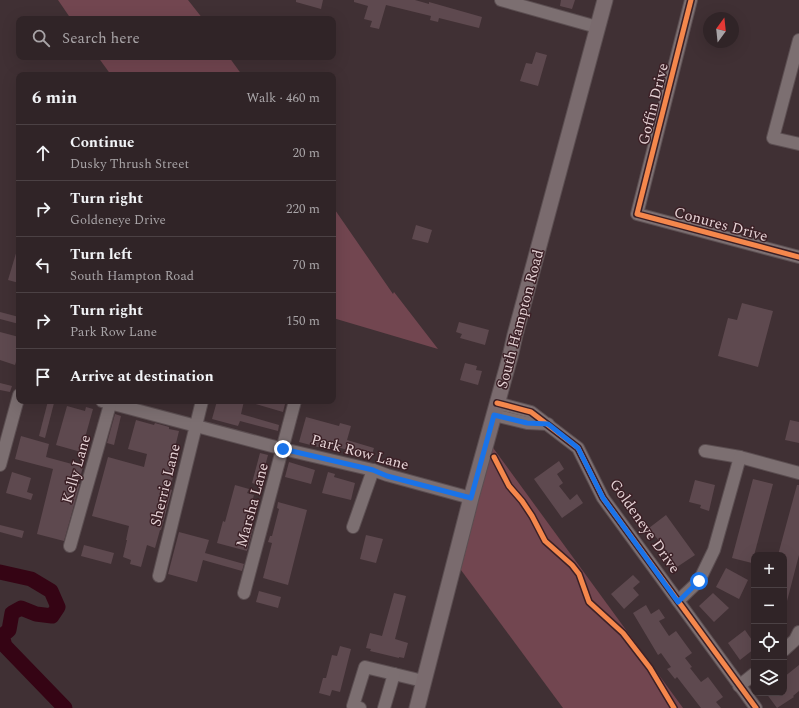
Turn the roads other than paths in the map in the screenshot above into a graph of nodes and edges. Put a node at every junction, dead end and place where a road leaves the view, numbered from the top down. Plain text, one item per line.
1 (501, 0) edge
2 (605, 0) edge
3 (691, 0) edge
4 (597, 27) junction
5 (799, 40) edge
6 (799, 144) edge
7 (638, 214) joint
8 (799, 257) edge
9 (17, 404) edge
10 (107, 404) edge
11 (116, 404) edge
12 (201, 404) edge
13 (294, 404) edge
14 (496, 409) junction
15 (196, 425) junction
16 (283, 449) junction
17 (705, 451) dead end
18 (740, 457) junction
19 (0, 465) edge
20 (373, 470) junction
21 (799, 472) edge
22 (471, 498) junction
23 (353, 527) dead end
24 (70, 546) dead end
25 (159, 576) dead end
26 (244, 593) dead end
27 (678, 602) junction
28 (799, 632) edge
29 (787, 647) edge
30 (394, 674) junction
31 (751, 676) edge
32 (423, 682) junction
33 (739, 686) junction
34 (360, 708) edge
35 (384, 708) edge
36 (417, 708) edge
37 (756, 708) edge

1 - 4 street
2 - 4 main road, South Hampton Road
3 - 7 street, Goffin Drive
4 - 14 main road, South Hampton Road
5 - 6 street
7 - 8 street, Conures Drive
9 - 19 street
10 - 24 street, Kelly Lane
11 - 15 street, Park Row Lane
12 - 15 street, Sherrie Lane
13 - 16 street, Marsha Lane
14 - 22 main road, South Hampton Road
14 - 27 street, Goldeneye Drive
15 - 16 street, Park Row Lane
15 - 25 street, Sherrie Lane
16 - 20 street, Park Row Lane
16 - 26 street, Marsha Lane
17 - 18 street
18 - 21 street
18 - 27 street
20 - 22 street, Park Row Lane
20 - 23 street
22 - 32 main road, South Hampton Road
27 - 33 street, Goldeneye Drive
28 - 29 street
30 - 32 street
30 - 34 street
30 - 35 street
31 - 33 street
32 - 36 main road, South Hampton Road
33 - 37 street, Goldeneye Drive

